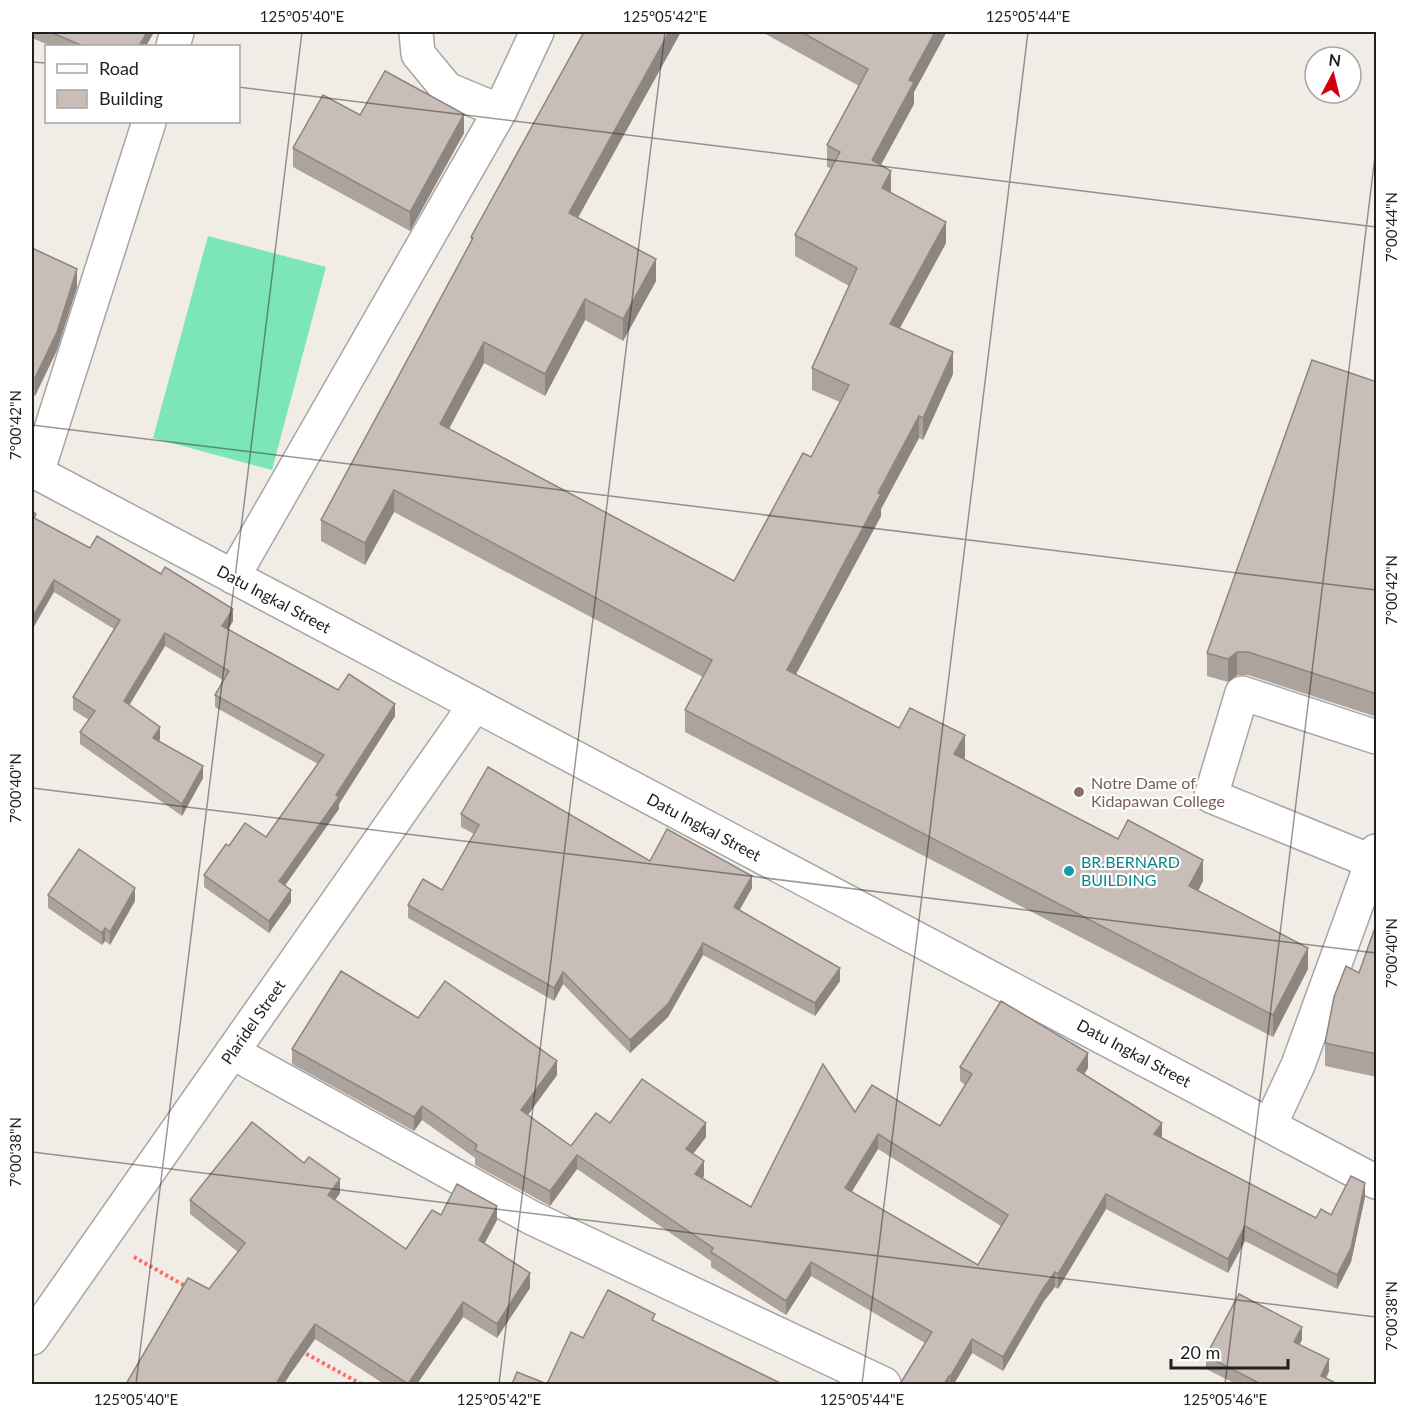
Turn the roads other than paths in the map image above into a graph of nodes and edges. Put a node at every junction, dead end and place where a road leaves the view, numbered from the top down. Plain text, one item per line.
1 (416, 32) edge
2 (537, 32) edge
3 (500, 111) junction
4 (149, 123) edge
5 (34, 472) edge
6 (233, 577) junction
7 (475, 705) junction
8 (1377, 737) edge
9 (1375, 856) edge
10 (232, 1052) junction
11 (1269, 1125) junction
12 (1377, 1182) edge
13 (32, 1338) edge
14 (884, 1384) edge

1 - 3 street
2 - 3 street
3 - 6 street
4 - 5 street
5 - 6 street, Datu Ingkal Street
6 - 7 street, Datu Ingkal Street
7 - 10 street, Plaridel Street
7 - 11 street, Datu Ingkal Street
8 - 9 street
9 - 11 street
10 - 13 street, Plaridel Street
10 - 14 street
11 - 12 street, Datu Ingkal Street

